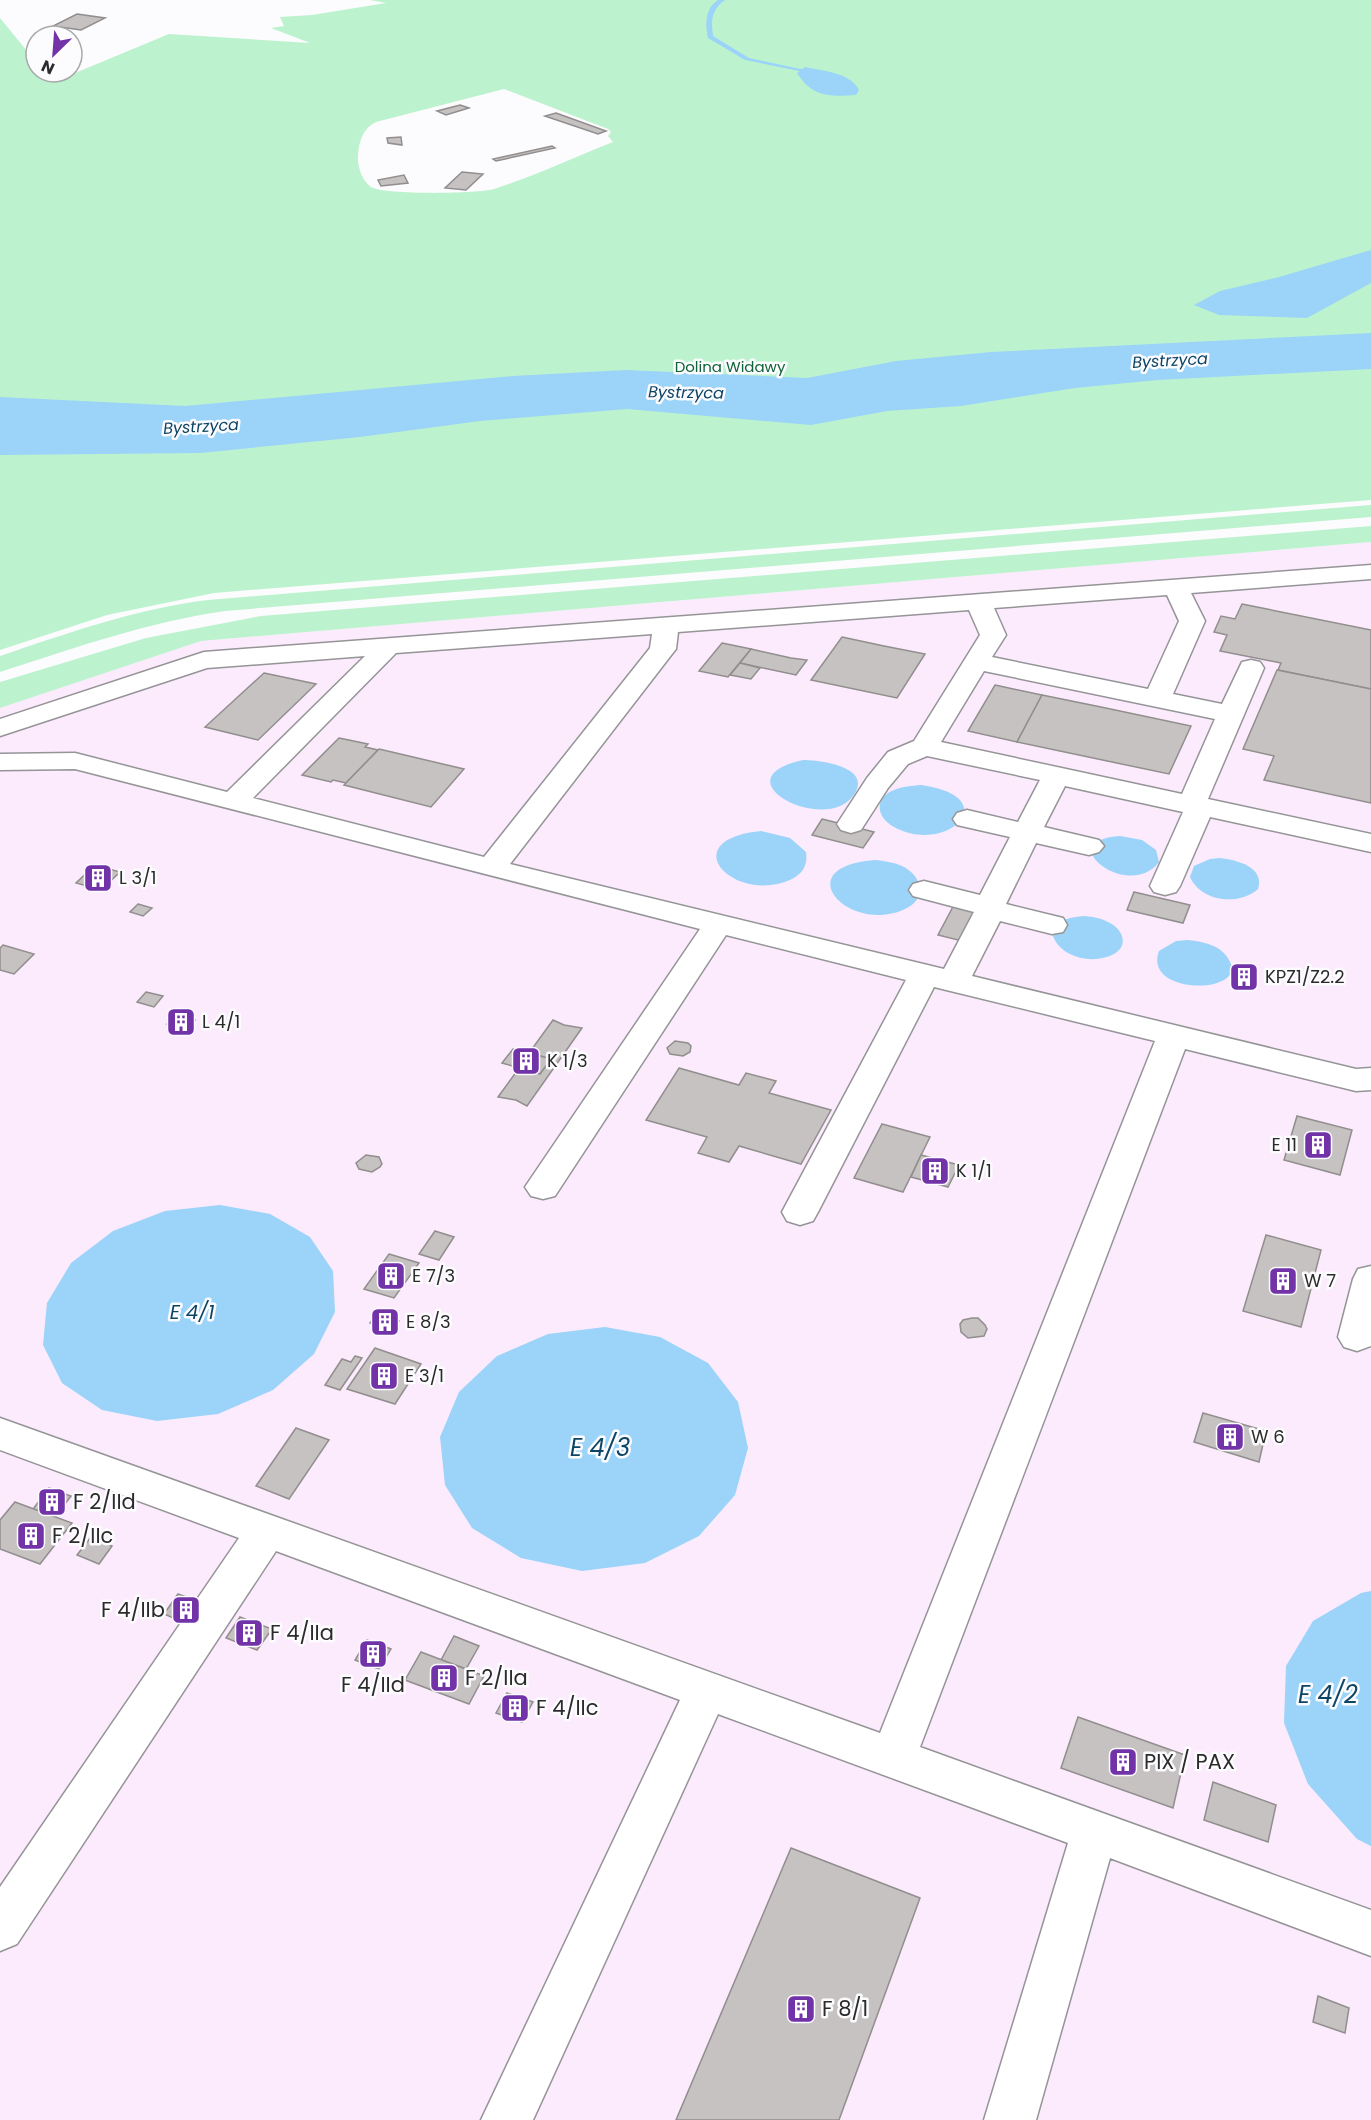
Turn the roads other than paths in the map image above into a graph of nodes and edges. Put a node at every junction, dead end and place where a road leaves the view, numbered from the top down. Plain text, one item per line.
1 (1371, 572) edge
2 (1176, 588) junction
3 (980, 603) junction
4 (666, 624) junction
5 (388, 647) junction
6 (976, 662) junction
7 (1251, 668) dead end
8 (1157, 699) junction
9 (70, 704) junction
10 (1232, 714) junction
11 (0, 728) edge
12 (924, 747) junction
13 (75, 761) junction
14 (0, 762) edge
15 (1056, 776) junction
16 (234, 801) junction
17 (1195, 806) junction
18 (967, 819) dead end
19 (851, 824) dead end
20 (1027, 832) junction
21 (1371, 843) edge
22 (1089, 846) dead end
23 (491, 868) junction
24 (1165, 886) dead end
25 (924, 890) dead end
26 (990, 908) junction
27 (718, 924) junction
28 (1053, 925) dead end
29 (939, 977) junction
30 (1174, 1035) junction
31 (1371, 1080) edge
32 (543, 1187) dead end
33 (800, 1212) dead end
34 (1371, 1279) edge
35 (1357, 1337) dead end
36 (0, 1434) edge
37 (266, 1532) junction
38 (707, 1690) junction
39 (893, 1758) junction
40 (1095, 1831) junction
41 (0, 1928) edge
42 (1371, 1933) edge
43 (507, 2120) edge
44 (1010, 2120) edge

1 - 2 lane
2 - 3 lane
2 - 8 lane
3 - 4 lane
3 - 6 lane
4 - 5 lane
4 - 23 lane
5 - 9 lane
5 - 16 lane
6 - 8 lane
6 - 12 lane
7 - 10 lane
8 - 10 lane
9 - 11 lane
9 - 13 lane
10 - 17 lane
12 - 15 lane
12 - 19 lane
13 - 14 lane
13 - 16 lane
15 - 17 lane
15 - 20 lane
16 - 23 lane
17 - 21 lane
17 - 24 lane
18 - 20 lane
20 - 22 lane
20 - 26 lane
23 - 27 lane
25 - 26 lane
26 - 28 lane
26 - 29 lane
27 - 29 lane
27 - 32 lane
29 - 30 lane
29 - 33 lane
30 - 31 lane
30 - 39 lane
34 - 35 lane
36 - 37 lane
37 - 38 lane
37 - 41 lane
38 - 39 lane
38 - 43 lane
39 - 40 lane
40 - 42 lane
40 - 44 lane

